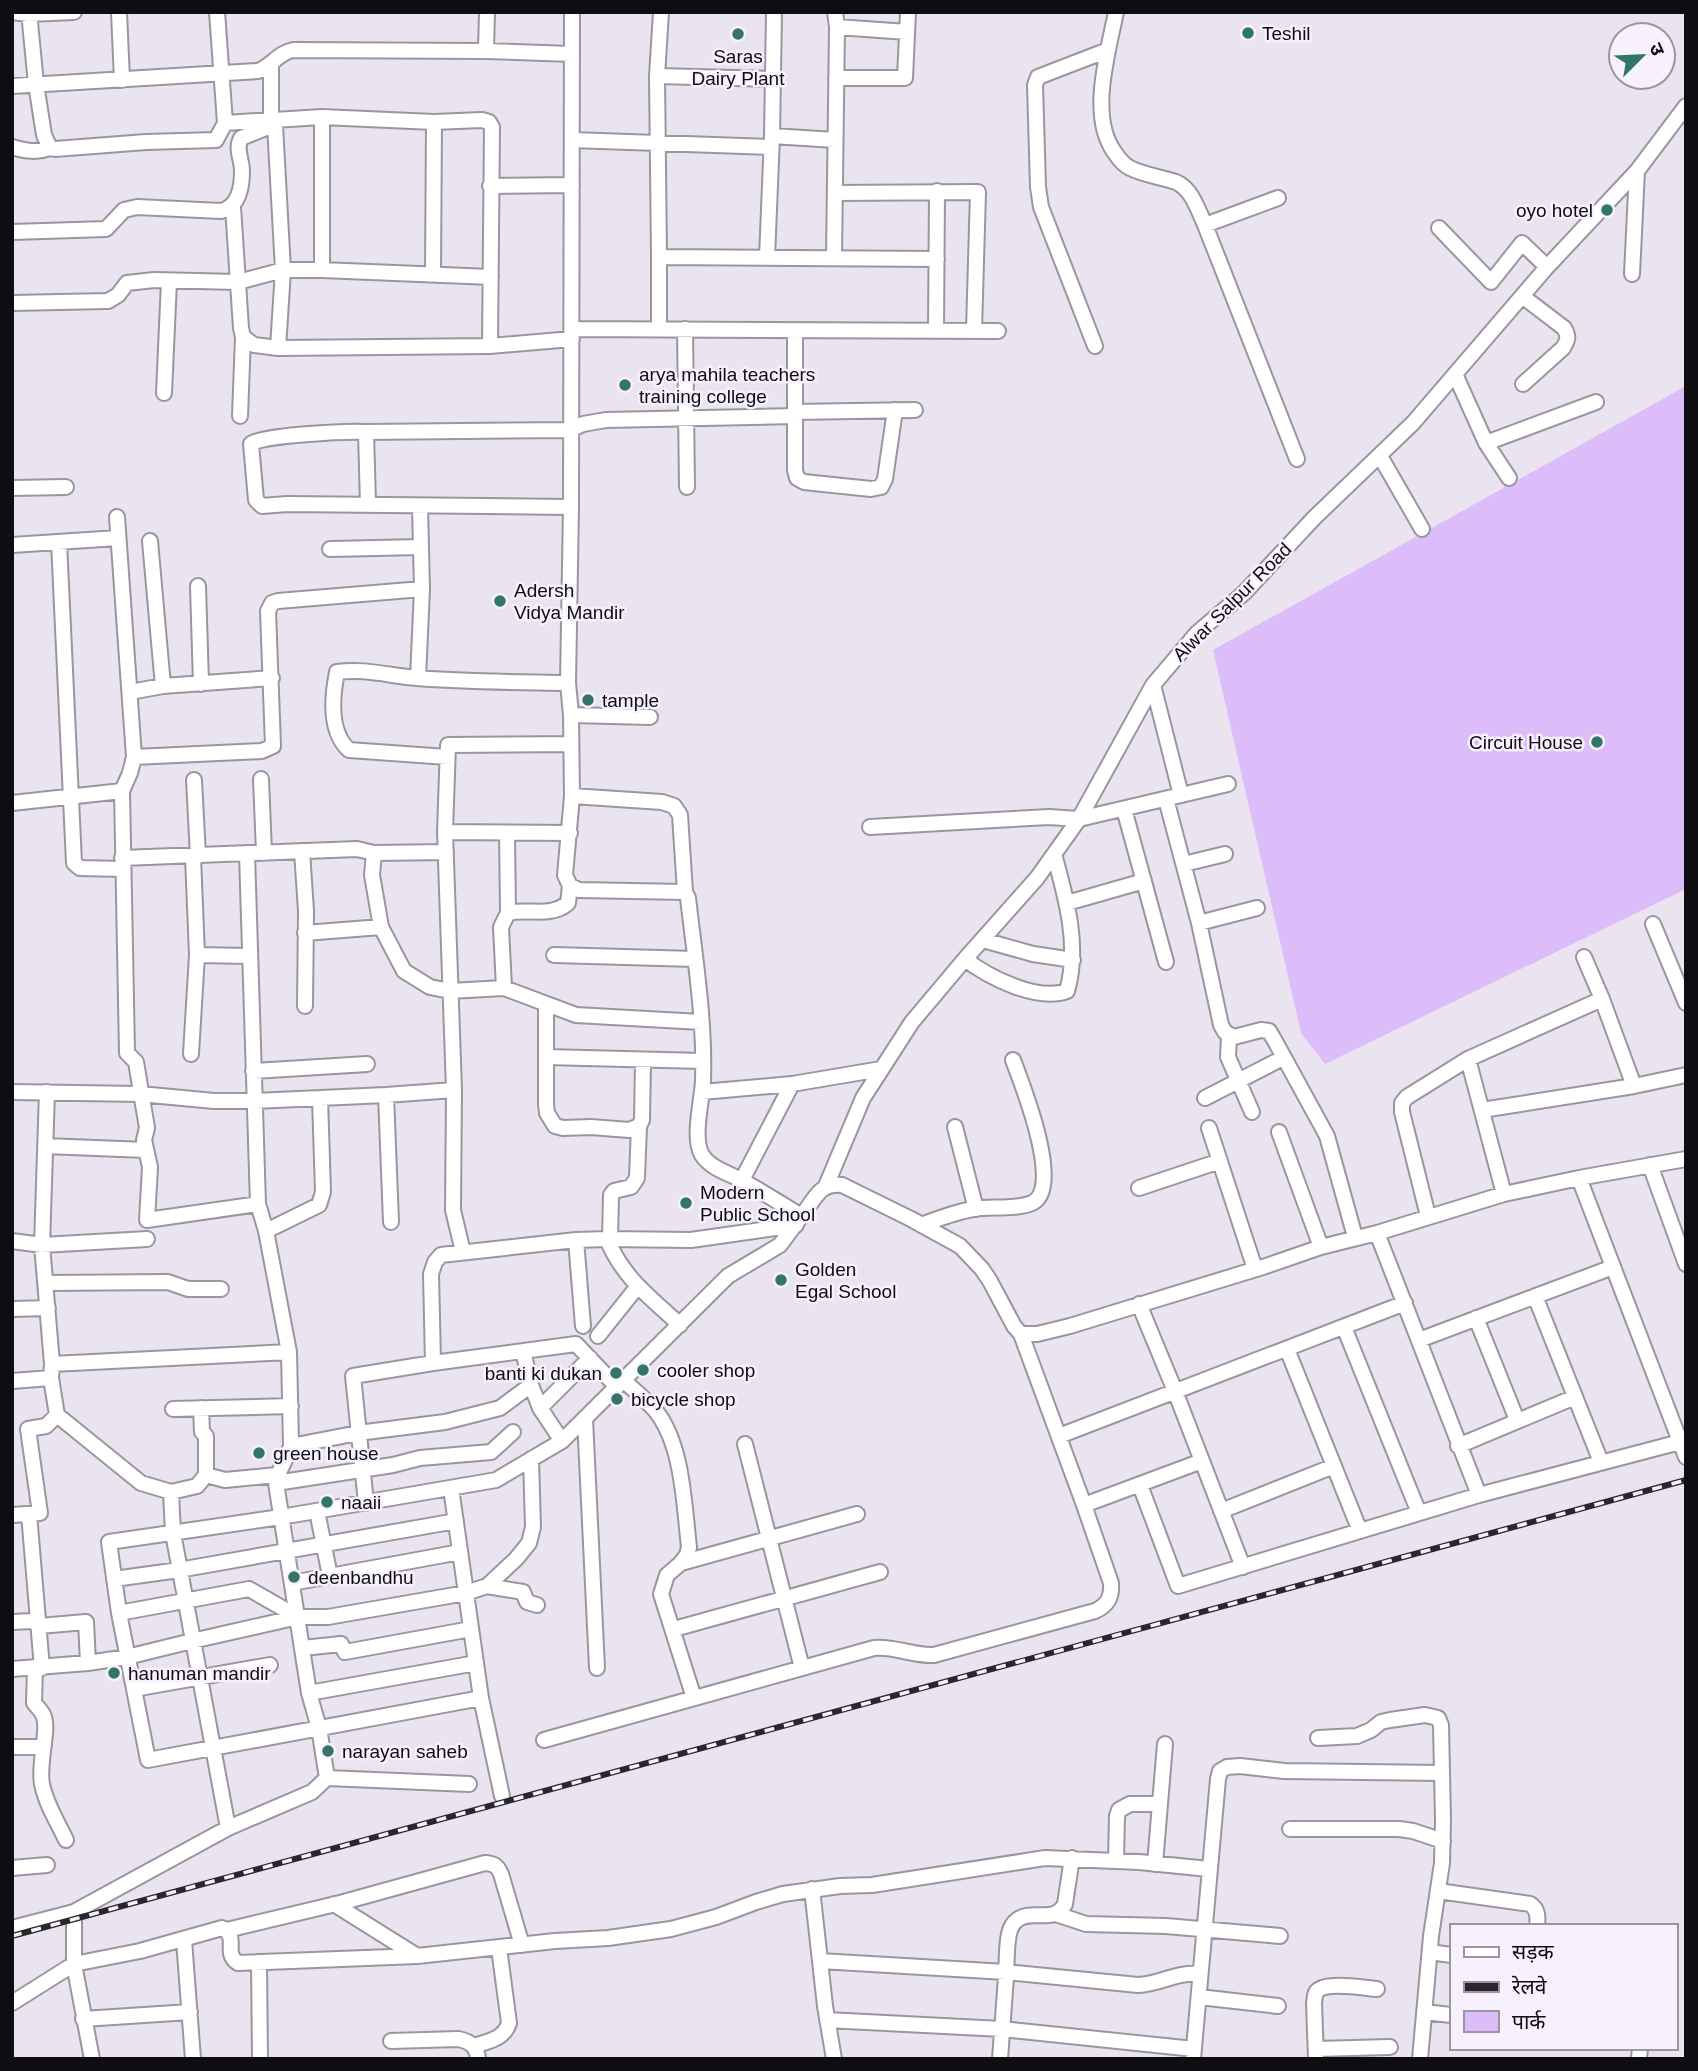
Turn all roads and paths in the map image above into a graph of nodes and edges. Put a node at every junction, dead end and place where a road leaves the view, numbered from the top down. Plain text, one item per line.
1 (12, 12) edge
2 (74, 12) edge
3 (119, 12) edge
4 (217, 12) edge
5 (486, 12) edge
6 (572, 12) edge
7 (661, 12) edge
8 (774, 12) edge
9 (835, 12) edge
10 (908, 12) edge
11 (1116, 12) edge
12 (29, 13) edge
13 (837, 27) junction
14 (907, 32) junction
15 (1108, 50) junction
16 (485, 51) junction
17 (572, 54) junction
18 (271, 65) junction
19 (220, 73) junction
20 (657, 76) junction
21 (836, 78) junction
22 (772, 79) junction
23 (122, 80) junction
24 (36, 84) junction
25 (12, 86) edge
26 (1686, 106) edge
27 (322, 117) junction
28 (433, 122) junction
29 (225, 123) junction
30 (273, 123) junction
31 (216, 140) junction
32 (572, 140) junction
33 (771, 141) junction
34 (835, 141) junction
35 (659, 143) junction
36 (237, 144) junction
37 (12, 147) edge
38 (50, 148) junction
39 (1637, 171) junction
40 (572, 185) junction
41 (491, 186) junction
42 (937, 191) junction
43 (835, 193) junction
44 (1278, 198) dead end
45 (233, 207) junction
46 (1205, 225) junction
47 (1439, 228) dead end
48 (12, 232) edge
49 (659, 257) junction
50 (767, 258) junction
51 (834, 258) junction
52 (937, 259) junction
53 (1547, 267) junction
54 (283, 270) junction
55 (322, 270) junction
56 (433, 274) junction
57 (1632, 274) dead end
58 (491, 276) junction
59 (169, 281) junction
60 (238, 282) junction
61 (1522, 296) junction
62 (12, 303) edge
63 (659, 329) junction
64 (685, 329) junction
65 (796, 330) junction
66 (936, 331) junction
67 (974, 331) junction
68 (998, 331) dead end
69 (572, 334) junction
70 (243, 337) junction
71 (490, 346) junction
72 (1096, 346) dead end
73 (278, 348) junction
74 (1455, 374) junction
75 (1523, 384) dead end
76 (164, 393) dead end
77 (1596, 402) dead end
78 (895, 410) junction
79 (915, 410) dead end
80 (794, 414) junction
81 (240, 416) dead end
82 (686, 418) junction
83 (570, 430) junction
84 (366, 432) junction
85 (1486, 443) junction
86 (1380, 456) junction
87 (1297, 459) dead end
88 (1509, 478) dead end
89 (66, 487) dead end
90 (687, 487) dead end
91 (12, 488) edge
92 (368, 505) junction
93 (421, 506) junction
94 (571, 507) junction
95 (117, 517) dead end
96 (1422, 529) dead end
97 (118, 538) junction
98 (150, 541) dead end
99 (59, 542) junction
100 (12, 545) edge
101 (421, 547) junction
102 (330, 549) dead end
103 (198, 586) dead end
104 (422, 589) junction
105 (272, 678) junction
106 (418, 678) junction
107 (569, 683) junction
108 (201, 684) junction
109 (1153, 685) junction
110 (163, 686) junction
111 (130, 692) junction
112 (571, 715) junction
113 (650, 717) dead end
114 (571, 744) junction
115 (134, 757) junction
116 (447, 757) junction
117 (261, 779) dead end
118 (194, 780) dead end
119 (1228, 784) dead end
120 (122, 791) junction
121 (572, 796) junction
122 (71, 797) junction
123 (1174, 797) junction
124 (12, 803) edge
125 (1124, 808) junction
126 (1079, 819) junction
127 (870, 827) dead end
128 (445, 832) junction
129 (570, 833) junction
130 (507, 834) junction
131 (302, 851) junction
132 (446, 852) junction
133 (264, 853) junction
134 (374, 853) junction
135 (247, 854) junction
136 (1054, 854) junction
137 (1226, 854) dead end
138 (195, 856) junction
139 (122, 863) junction
140 (1184, 864) junction
141 (1144, 881) junction
142 (570, 886) junction
143 (685, 892) junction
144 (1067, 903) junction
145 (1257, 908) dead end
146 (508, 913) junction
147 (1199, 923) junction
148 (1653, 924) dead end
149 (381, 927) junction
150 (305, 933) junction
151 (983, 940) junction
152 (197, 955) junction
153 (554, 955) dead end
154 (250, 956) junction
155 (1584, 957) dead end
156 (695, 958) junction
157 (965, 959) junction
158 (1073, 960) junction
159 (1166, 962) dead end
160 (503, 988) junction
161 (450, 991) junction
162 (1602, 999) junction
163 (1686, 1003) edge
164 (545, 1005) junction
165 (305, 1006) dead end
166 (701, 1022) junction
167 (1229, 1036) junction
168 (191, 1054) dead end
169 (546, 1057) junction
170 (1468, 1059) junction
171 (643, 1060) junction
172 (1013, 1060) dead end
173 (703, 1061) junction
174 (1275, 1062) dead end
175 (367, 1064) dead end
176 (881, 1069) junction
177 (253, 1072) junction
178 (1686, 1075) edge
179 (1239, 1081) junction
180 (792, 1084) junction
181 (1634, 1086) junction
182 (454, 1090) junction
183 (12, 1092) edge
184 (47, 1092) junction
185 (702, 1092) junction
186 (140, 1094) junction
187 (386, 1095) junction
188 (320, 1098) junction
189 (1205, 1098) dead end
190 (254, 1101) junction
191 (1482, 1110) junction
192 (1252, 1112) dead end
193 (639, 1126) junction
194 (955, 1127) dead end
195 (1209, 1128) dead end
196 (1279, 1132) dead end
197 (45, 1146) junction
198 (146, 1150) junction
199 (1686, 1159) edge
200 (1220, 1161) junction
201 (1650, 1166) junction
202 (1579, 1178) junction
203 (742, 1180) junction
204 (826, 1186) junction
205 (1139, 1188) dead end
206 (1504, 1194) junction
207 (258, 1204) junction
208 (976, 1209) junction
209 (1428, 1216) junction
210 (799, 1220) junction
211 (391, 1222) dead end
212 (921, 1225) junction
213 (266, 1231) junction
214 (1377, 1233) junction
215 (1355, 1237) junction
216 (147, 1239) dead end
217 (608, 1239) junction
218 (576, 1240) junction
219 (12, 1241) edge
220 (42, 1244) junction
221 (1683, 1246) edge
222 (1321, 1247) junction
223 (463, 1252) junction
224 (1686, 1264) edge
225 (1613, 1267) junction
226 (1255, 1269) junction
227 (46, 1283) junction
228 (638, 1286) junction
229 (222, 1289) dead end
230 (1535, 1296) junction
231 (1405, 1303) junction
232 (1139, 1304) junction
233 (48, 1308) junction
234 (12, 1309) edge
235 (1476, 1318) junction
236 (680, 1325) junction
237 (583, 1326) dead end
238 (1344, 1326) junction
239 (1021, 1334) junction
240 (598, 1336) dead end
241 (1419, 1340) junction
242 (1287, 1349) junction
243 (523, 1351) junction
244 (289, 1352) junction
245 (590, 1358) junction
246 (433, 1363) junction
247 (52, 1371) junction
248 (12, 1381) edge
249 (620, 1383) junction
250 (531, 1385) junction
251 (1175, 1391) junction
252 (1575, 1397) junction
253 (291, 1406) junction
254 (201, 1408) junction
255 (540, 1408) junction
256 (173, 1409) dead end
257 (57, 1415) junction
258 (585, 1419) junction
259 (1517, 1420) junction
260 (1680, 1424) edge
261 (513, 1432) dead end
262 (358, 1433) junction
263 (1059, 1436) junction
264 (562, 1441) junction
265 (1680, 1442) junction
266 (745, 1444) dead end
267 (290, 1446) junction
268 (1458, 1446) junction
269 (1686, 1457) edge
270 (531, 1459) junction
271 (1202, 1461) junction
272 (1601, 1462) junction
273 (1334, 1466) junction
274 (361, 1470) junction
275 (206, 1475) junction
276 (277, 1479) junction
277 (1140, 1485) junction
278 (451, 1488) junction
279 (171, 1492) junction
280 (1479, 1495) junction
281 (366, 1503) junction
282 (1084, 1505) junction
283 (317, 1511) junction
284 (1222, 1511) junction
285 (1419, 1513) junction
286 (29, 1514) junction
287 (856, 1514) dead end
288 (12, 1515) edge
289 (281, 1517) junction
290 (456, 1521) junction
291 (1360, 1531) junction
292 (173, 1533) junction
293 (769, 1539) junction
294 (323, 1544) junction
295 (285, 1550) junction
296 (460, 1552) junction
297 (681, 1563) junction
298 (1243, 1566) junction
299 (179, 1570) junction
300 (880, 1572) dead end
301 (330, 1576) junction
302 (114, 1579) junction
303 (292, 1583) junction
304 (487, 1586) junction
305 (466, 1593) junction
306 (783, 1599) junction
307 (185, 1601) junction
308 (537, 1605) dead end
309 (119, 1613) junction
310 (298, 1617) junction
311 (12, 1622) edge
312 (39, 1626) junction
313 (471, 1629) junction
314 (674, 1629) junction
315 (192, 1640) junction
316 (303, 1648) junction
317 (127, 1657) junction
318 (88, 1663) junction
319 (476, 1663) junction
320 (270, 1665) dead end
321 (38, 1668) junction
322 (597, 1668) dead end
323 (802, 1668) junction
324 (12, 1669) edge
325 (199, 1679) junction
326 (134, 1689) junction
327 (309, 1692) junction
328 (481, 1698) junction
329 (694, 1698) junction
330 (319, 1728) junction
331 (1318, 1738) dead end
332 (544, 1740) dead end
333 (1166, 1744) dead end
334 (12, 1747) edge
335 (42, 1747) junction
336 (212, 1748) junction
337 (1442, 1773) junction
338 (327, 1778) junction
339 (469, 1784) dead end
340 (502, 1796) dead end
341 (1160, 1804) junction
342 (228, 1828) junction
343 (1290, 1829) dead end
344 (66, 1840) dead end
345 (1443, 1841) junction
346 (1072, 1858) junction
347 (1116, 1861) junction
348 (1155, 1864) junction
349 (47, 1865) dead end
350 (12, 1868) edge
351 (1209, 1869) junction
352 (812, 1889) junction
353 (1438, 1891) junction
354 (334, 1904) junction
355 (74, 1912) junction
356 (1056, 1914) junction
357 (1537, 1924) edge
358 (12, 1928) edge
359 (1204, 1929) junction
360 (227, 1930) junction
361 (1280, 1936) dead end
362 (184, 1940) junction
363 (522, 1945) junction
364 (499, 1948) junction
365 (1430, 1952) junction
366 (416, 1955) junction
367 (1450, 1955) edge
368 (820, 1961) junction
369 (259, 1962) junction
370 (74, 1964) junction
371 (1006, 1972) junction
372 (1200, 1974) junction
373 (1377, 1989) dead end
374 (1199, 1997) junction
375 (12, 2003) edge
376 (1278, 2006) dead end
377 (190, 2012) junction
378 (1424, 2012) junction
379 (1450, 2015) edge
380 (83, 2019) junction
381 (827, 2020) junction
382 (1002, 2029) junction
383 (391, 2041) dead end
384 (1390, 2047) dead end
385 (476, 2052) edge
386 (1193, 2054) edge
387 (1316, 2054) edge
388 (92, 2059) edge
389 (193, 2059) edge
390 (260, 2059) edge
391 (834, 2059) edge
392 (1000, 2059) edge
393 (1420, 2059) edge

1 - 12 street
2 - 12 street
3 - 23 street
4 - 19 street
5 - 16 street
6 - 17 street
7 - 20 street
8 - 22 street
9 - 13 street
10 - 14 street
11 - 15 street
12 - 24 street
13 - 14 street
13 - 21 street
14 - 21 street
15 - 46 street
15 - 72 street
16 - 17 street
16 - 18 street
17 - 32 street
18 - 19 street
18 - 30 street
19 - 23 street
19 - 29 street
20 - 22 street
20 - 35 street
21 - 34 street
22 - 33 street
23 - 24 street
24 - 25 street
24 - 38 street
26 - 39 street, Alwar Salpur Road
27 - 28 street
27 - 30 street
27 - 55 street
28 - 41 street
28 - 56 street
29 - 30 street
29 - 31 street
30 - 36 street
30 - 54 street
31 - 36 street
31 - 38 street
32 - 35 street
32 - 40 street
33 - 34 street
33 - 35 street
33 - 50 street
34 - 43 street
35 - 49 street
36 - 45 street
37 - 38 street
39 - 53 street, Alwar Salpur Road
39 - 57 street
40 - 41 street
40 - 69 street
41 - 58 street
42 - 43 street
42 - 52 street
42 - 67 street
43 - 51 street
44 - 46 street
45 - 48 street
45 - 60 street
46 - 87 street
47 - 53 street
49 - 50 street
49 - 63 street
50 - 51 street
51 - 52 street
52 - 66 street
53 - 61 street, Alwar Salpur Road
54 - 55 street
54 - 60 street
54 - 73 street
55 - 56 street
56 - 58 street
58 - 71 street
59 - 60 street
59 - 62 street
59 - 76 street
60 - 70 street
61 - 74 street, Alwar Salpur Road
61 - 75 street
63 - 64 street
63 - 69 street
64 - 65 street
64 - 82 street
65 - 66 street
65 - 80 street
66 - 67 street
67 - 68 street
69 - 71 street
69 - 83 street
70 - 73 street
70 - 81 street
71 - 73 street
74 - 85 street
74 - 86 street, Alwar Salpur Road
77 - 85 street
78 - 79 street
78 - 80 street
78 - 80 street
80 - 82 street
82 - 83 street
82 - 90 street
83 - 84 street
83 - 94 street
84 - 92 street
84 - 92 street
85 - 88 street
86 - 96 street
86 - 109 street, Alwar Salpur Road
89 - 91 street
92 - 93 street
93 - 94 street
93 - 101 street
94 - 107 street
95 - 97 street
97 - 99 street
97 - 111 street
98 - 110 street
99 - 100 street
99 - 122 street
101 - 102 street
101 - 104 street
103 - 108 street
104 - 105 street
104 - 106 street
105 - 108 street
105 - 115 street
106 - 107 street
106 - 116 street
107 - 112 street
108 - 110 street
109 - 123 street
109 - 126 street, Alwar Salpur Road
110 - 111 street
111 - 115 street
112 - 113 street
112 - 114 street
114 - 116 street
114 - 121 street
115 - 120 street
116 - 128 street
117 - 133 street
118 - 138 street
119 - 123 street
120 - 122 street
120 - 139 street
121 - 129 street
121 - 143 street
122 - 124 street
122 - 139 street
123 - 125 street
123 - 140 street
125 - 126 street
125 - 141 street
126 - 127 street
126 - 136 street, Alwar Salpur Road
128 - 130 street
128 - 132 street
129 - 130 street
129 - 142 street
130 - 146 street
131 - 133 street
131 - 134 street
131 - 150 street
132 - 134 street
132 - 161 street
133 - 135 street
134 - 149 street
135 - 138 street
135 - 154 street
136 - 144 street
136 - 151 street, Alwar Salpur Road
137 - 140 street
138 - 139 street
138 - 152 street
139 - 186 street
140 - 147 street
141 - 144 street
141 - 159 street
142 - 143 street
142 - 146 street
143 - 156 street
144 - 158 street
145 - 147 street
146 - 160 street
147 - 167 street
148 - 163 street
149 - 150 street
149 - 161 street
150 - 165 street
151 - 157 street, Alwar Salpur Road
151 - 158 street
152 - 154 street
152 - 168 street
153 - 156 street
154 - 177 street
155 - 162 street
156 - 166 street
157 - 158 street
157 - 176 street, Alwar Salpur Road
160 - 161 street
160 - 164 street
161 - 182 street
162 - 170 street
162 - 181 street
164 - 166 street
164 - 169 street
166 - 173 street
167 - 179 street
167 - 215 street
169 - 171 street
169 - 193 street
170 - 191 street
170 - 209 street
171 - 173 street
171 - 193 street
172 - 208 street
173 - 185 street
174 - 179 street
175 - 177 street
176 - 180 street
176 - 204 street, Alwar Salpur Road
177 - 190 street
178 - 181 street
179 - 189 street
179 - 192 street
180 - 185 street
180 - 203 street
181 - 191 street
182 - 187 street
182 - 223 street
183 - 184 street
184 - 186 street
184 - 197 street
185 - 203 street
186 - 190 street
186 - 198 street
187 - 188 street
187 - 211 street
188 - 190 street
188 - 213 street
190 - 207 street
191 - 206 street
193 - 217 street
194 - 208 street
195 - 200 street
196 - 222 street
197 - 198 street
197 - 220 street
198 - 207 street
199 - 201 street
200 - 205 street
200 - 226 street
201 - 202 street
201 - 221 street
202 - 206 street
202 - 225 street
203 - 210 street
204 - 210 street, Alwar Salpur Road
204 - 212 street
206 - 209 street
207 - 213 street
208 - 212 street
209 - 214 street
210 - 217 street
210 - 236 street, Alwar Salpur Road
212 - 239 street
213 - 244 street
214 - 215 street
214 - 231 street
215 - 222 street
216 - 220 street
217 - 218 street
217 - 228 street
218 - 223 street
218 - 237 street
219 - 220 street
220 - 227 street
221 - 224 street
222 - 226 street
223 - 246 street
225 - 230 street
225 - 260 street
226 - 232 street
227 - 229 street
227 - 233 street
228 - 236 street
228 - 240 street
230 - 235 street
230 - 252 street
231 - 238 street
231 - 241 street
232 - 239 street
232 - 251 street
233 - 234 street
233 - 247 street
235 - 241 street
235 - 259 street
236 - 249 street, Alwar Salpur Road
238 - 242 street
238 - 285 street
239 - 263 street
241 - 268 street
242 - 251 street
242 - 273 street
243 - 245 street
243 - 246 street
243 - 250 street
244 - 247 street
244 - 253 street
245 - 249 street
245 - 255 street
246 - 262 street
247 - 248 street
247 - 257 street
249 - 258 street, Alwar Salpur Road
249 - 297 street
250 - 255 street
250 - 262 street
251 - 263 street
251 - 271 street
252 - 259 street
252 - 272 street
253 - 254 street
253 - 267 street
254 - 256 street
254 - 275 street
255 - 264 street
257 - 279 street
257 - 286 street
258 - 264 street, Alwar Salpur Road
258 - 322 street
259 - 268 street
260 - 265 street
261 - 274 street
262 - 267 street
262 - 274 street
263 - 282 street
264 - 270 street, Alwar Salpur Road
265 - 269 street
265 - 272 street
266 - 293 street
267 - 276 street
268 - 280 street
270 - 278 street, Alwar Salpur Road
270 - 304 street
271 - 277 street
271 - 284 street
272 - 280 street
273 - 284 street
273 - 291 street
274 - 276 street
274 - 281 street
275 - 276 street
275 - 279 street
276 - 289 street
277 - 282 street
277 - 298 street
278 - 281 street, Alwar Salpur Road
278 - 290 street
279 - 292 street
280 - 285 street
281 - 283 street, Alwar Salpur Road
282 - 323 street
283 - 289 street, Alwar Salpur Road
283 - 294 street
284 - 298 street
285 - 291 street
286 - 288 street
286 - 312 street
287 - 293 street
289 - 292 street, Alwar Salpur Road
289 - 295 street
290 - 294 street
290 - 296 street
291 - 298 street
292 - 299 street
292 - 302 street, Alwar Salpur Road
293 - 297 street
293 - 306 street
294 - 295 street
294 - 301 street
295 - 299 street
295 - 303 street
296 - 301 street
296 - 305 street
297 - 314 street
299 - 302 street
299 - 307 street
300 - 306 street
301 - 303 street
302 - 309 street
303 - 310 street
304 - 305 street
304 - 308 street
305 - 310 street
305 - 313 street
306 - 314 street
306 - 323 street
307 - 309 street
307 - 310 street
307 - 315 street
309 - 317 street
310 - 315 street
310 - 316 street
311 - 312 street
312 - 318 street
312 - 321 street
313 - 316 street
313 - 319 street
314 - 329 street
315 - 317 street
315 - 325 street
316 - 327 street
317 - 318 street
317 - 326 street
318 - 321 street
319 - 327 street
319 - 328 street
320 - 325 street
321 - 324 street
321 - 335 street
323 - 329 street
325 - 326 street
325 - 336 street
326 - 336 street
327 - 330 street
328 - 330 street
328 - 340 street
329 - 332 street
330 - 336 street
330 - 338 street
331 - 337 street
333 - 341 street
334 - 335 street
335 - 344 street
336 - 342 street
337 - 345 street
337 - 351 street
338 - 339 street
338 - 342 street
341 - 347 street
341 - 348 street
342 - 355 street
343 - 345 street
345 - 353 street
346 - 347 street
346 - 352 street
346 - 356 street
347 - 348 street
348 - 351 street
349 - 350 street
351 - 359 street
352 - 363 street
352 - 368 street
353 - 357 street
353 - 365 street
354 - 360 street
354 - 363 street
354 - 366 street
355 - 358 street
355 - 370 street
356 - 359 street
356 - 371 street
359 - 361 street
359 - 372 street
360 - 362 street
360 - 369 street
362 - 370 street
362 - 377 street
363 - 364 street
364 - 366 street
364 - 385 street
365 - 367 street
365 - 378 street
366 - 369 street
368 - 371 street
368 - 381 street
369 - 390 street
370 - 375 street
370 - 380 street
371 - 372 street
371 - 382 street
372 - 374 street
373 - 387 street
374 - 376 street
374 - 386 street
377 - 380 street
377 - 389 street
378 - 379 street
378 - 393 street
380 - 388 street
381 - 382 street
381 - 391 street
382 - 386 street
382 - 392 street
383 - 385 street
384 - 387 street

